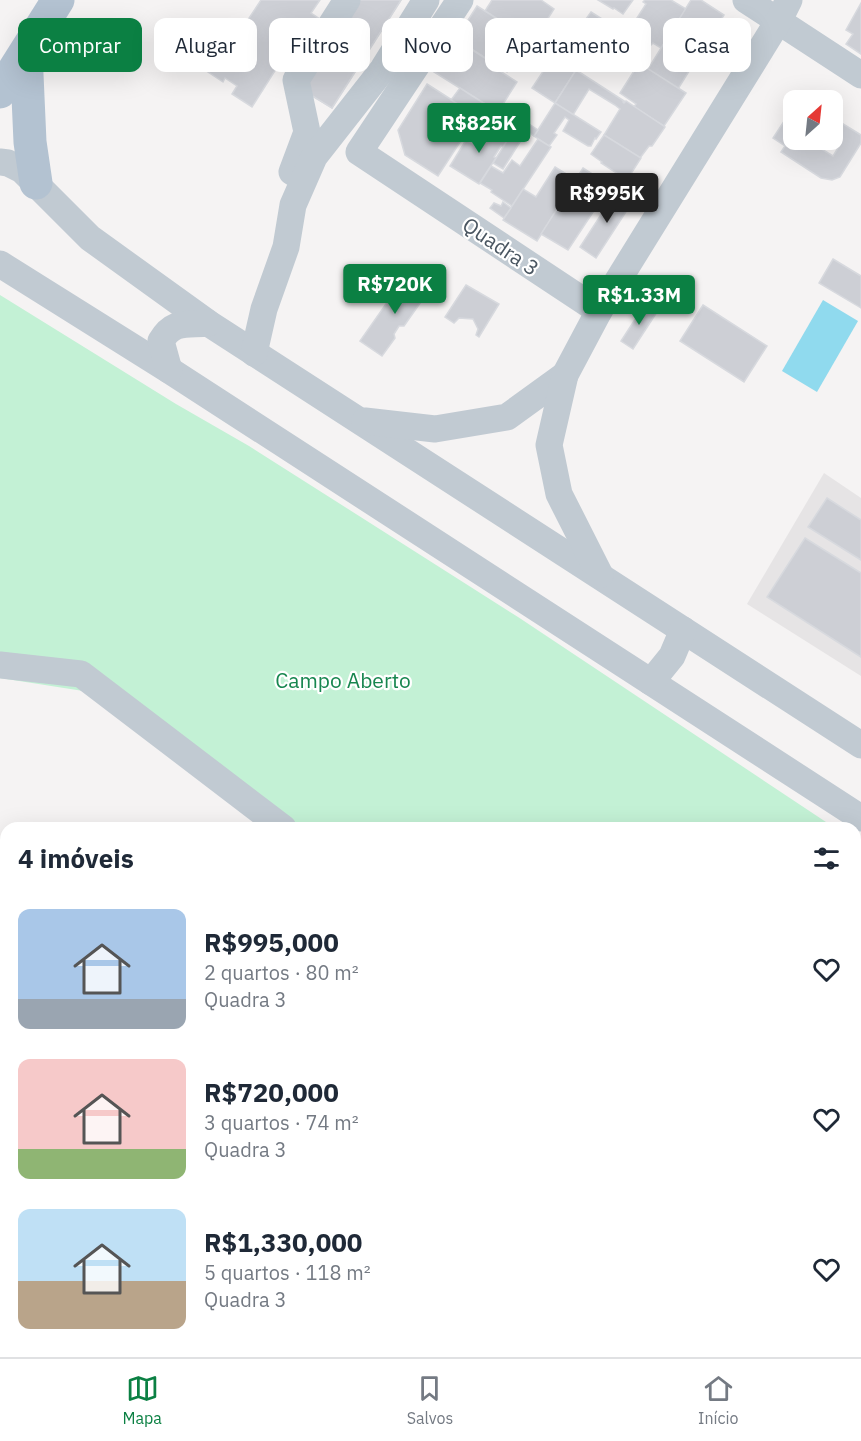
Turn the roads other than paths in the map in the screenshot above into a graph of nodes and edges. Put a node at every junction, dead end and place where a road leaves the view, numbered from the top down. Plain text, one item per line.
1 (58, 0) edge
2 (347, 0) edge
3 (426, 0) edge
4 (460, 0) edge
5 (746, 0) edge
6 (784, 10) edge
7 (47, 18) edge
8 (18, 64) edge
9 (27, 72) edge
10 (861, 75) edge
11 (0, 92) edge
12 (0, 162) edge
13 (36, 183) junction
14 (0, 264) edge
15 (598, 311) junction
16 (208, 323) junction
17 (245, 348) junction
18 (169, 370) junction
19 (565, 375) junction
20 (359, 421) junction
21 (601, 577) junction
22 (683, 630) junction
23 (0, 665) edge
24 (651, 682) junction
25 (861, 745) edge
26 (861, 818) edge
27 (275, 822) edge

1 - 7 main road
2 - 17 street
3 - 17 street
4 - 15 street, Quadra 3
5 - 6 street
6 - 10 street
6 - 15 street
8 - 11 main road
9 - 13 main road
12 - 13 street
13 - 16 street
14 - 18 street
15 - 19 street
16 - 17 street
16 - 18 street
17 - 20 street
18 - 24 street
19 - 20 street
19 - 21 street
20 - 21 street
21 - 22 street
22 - 24 street
22 - 25 street
23 - 27 street
24 - 26 street

